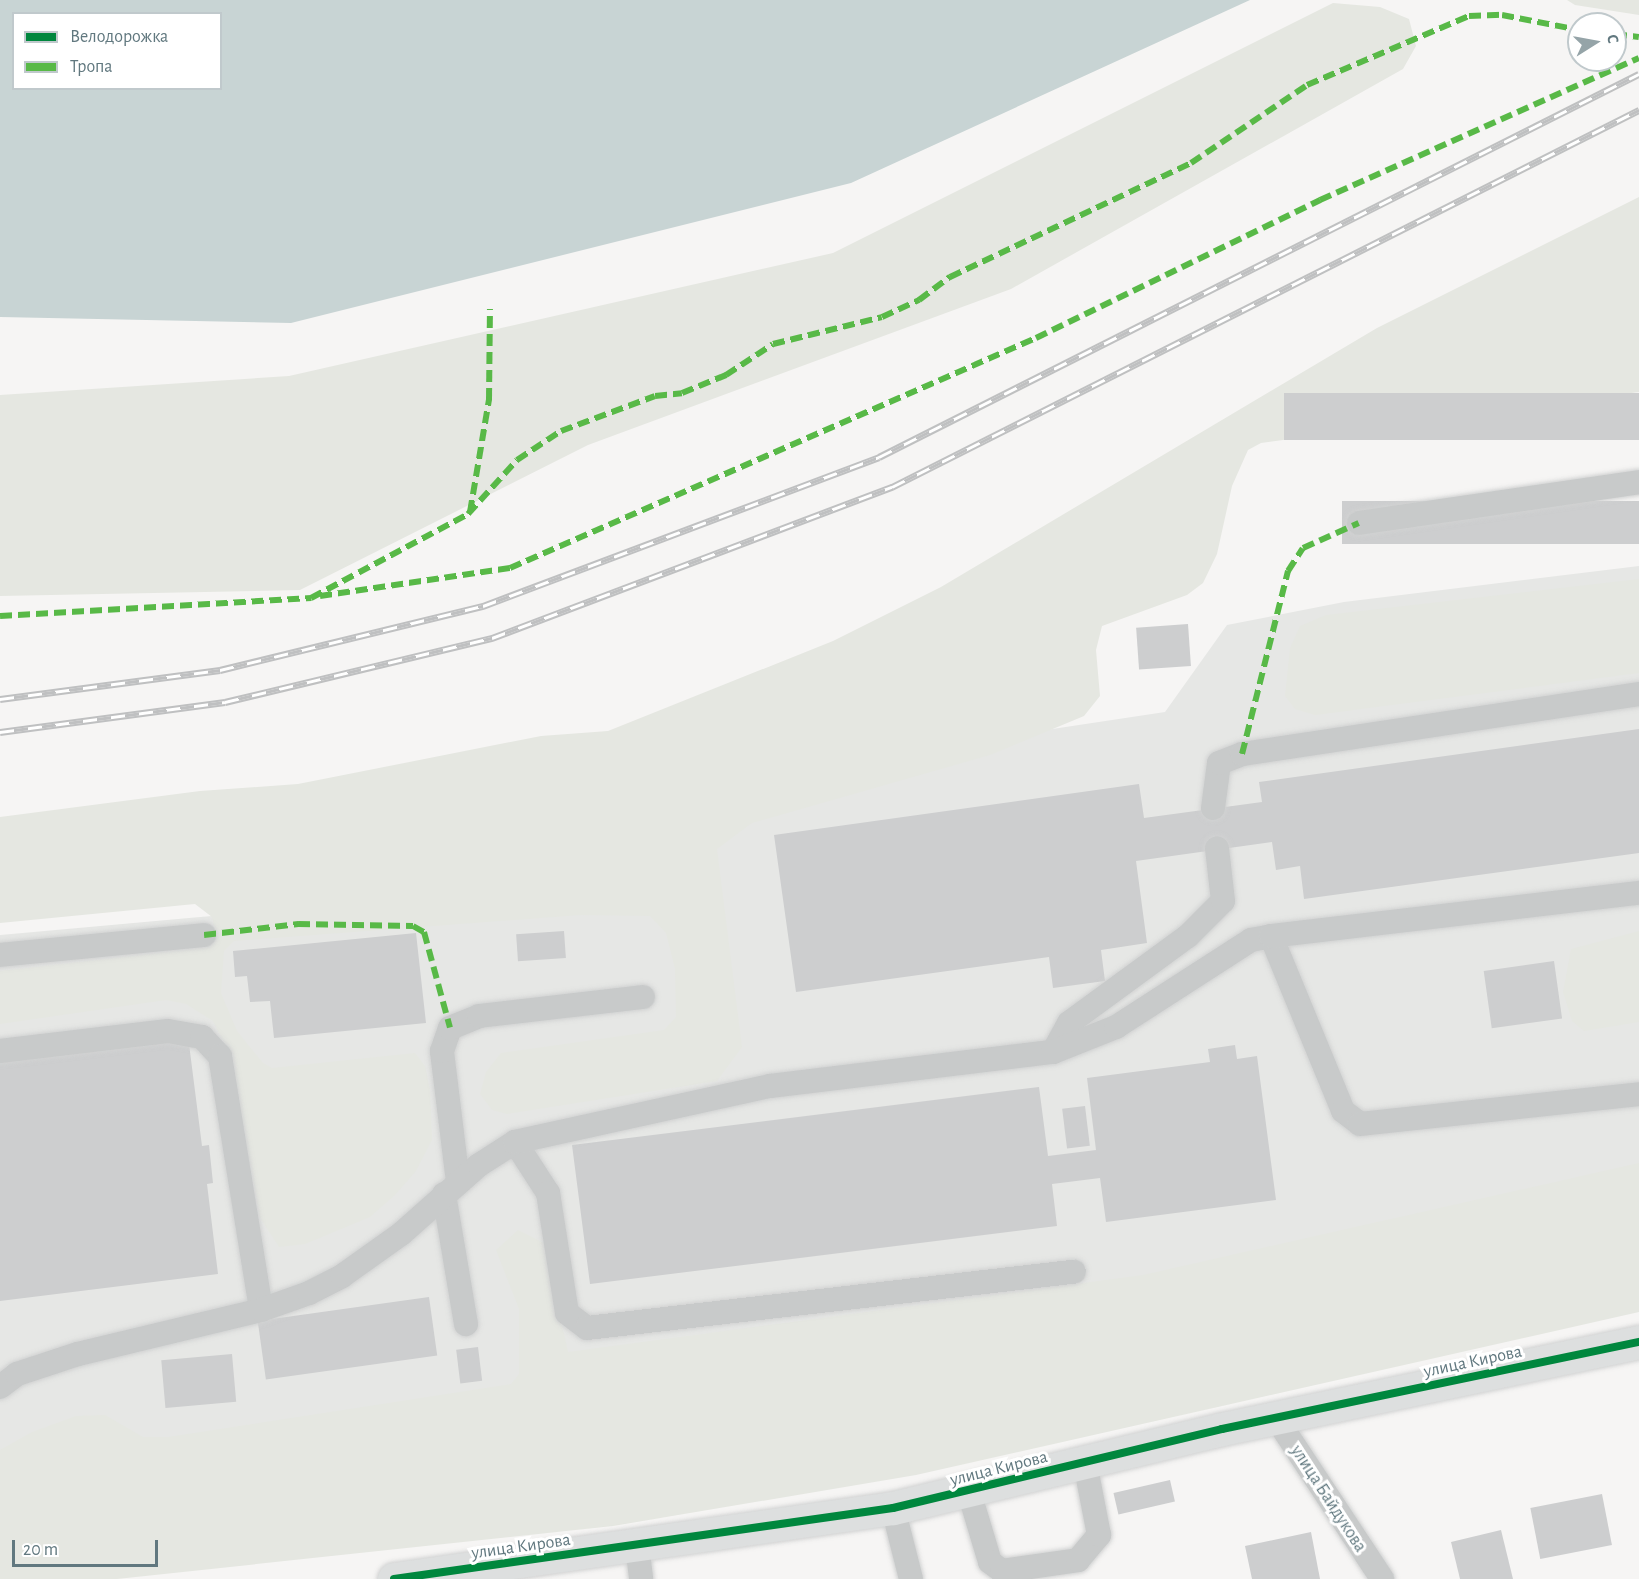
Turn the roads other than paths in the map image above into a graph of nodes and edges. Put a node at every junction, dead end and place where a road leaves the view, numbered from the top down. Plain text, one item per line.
1 (1639, 482) edge
2 (1359, 523) dead end
3 (1639, 694) edge
4 (1213, 808) dead end
5 (1217, 848) dead end
6 (1639, 893) edge
7 (204, 935) dead end
8 (1271, 936) junction
9 (0, 955) edge
10 (643, 997) dead end
11 (0, 1052) edge
12 (1053, 1052) junction
13 (1639, 1094) edge
14 (515, 1142) junction
15 (451, 1188) junction
16 (1074, 1272) dead end
17 (261, 1310) junction
18 (466, 1324) dead end
19 (1639, 1342) edge
20 (0, 1387) edge
21 (1276, 1418) junction
22 (1085, 1463) junction
23 (969, 1492) junction
24 (893, 1508) junction
25 (637, 1545) junction
26 (394, 1579) edge
27 (641, 1579) edge
28 (911, 1579) edge
29 (1382, 1579) edge

1 - 2 lane
3 - 4 lane
5 - 12 lane
6 - 8 lane
7 - 9 lane
8 - 12 lane
8 - 13 lane
10 - 15 lane
11 - 17 lane
12 - 14 lane
14 - 15 lane
14 - 16 lane
15 - 17 lane
15 - 18 lane
17 - 20 lane
19 - 21 street, улица Кирова
21 - 22 street, улица Кирова
21 - 29 lane, улица Байдукова
22 - 23 street, улица Кирова
22 - 23 lane
23 - 24 street, улица Кирова
24 - 25 street, улица Кирова
24 - 28 lane
25 - 26 street, улица Кирова
25 - 27 lane

